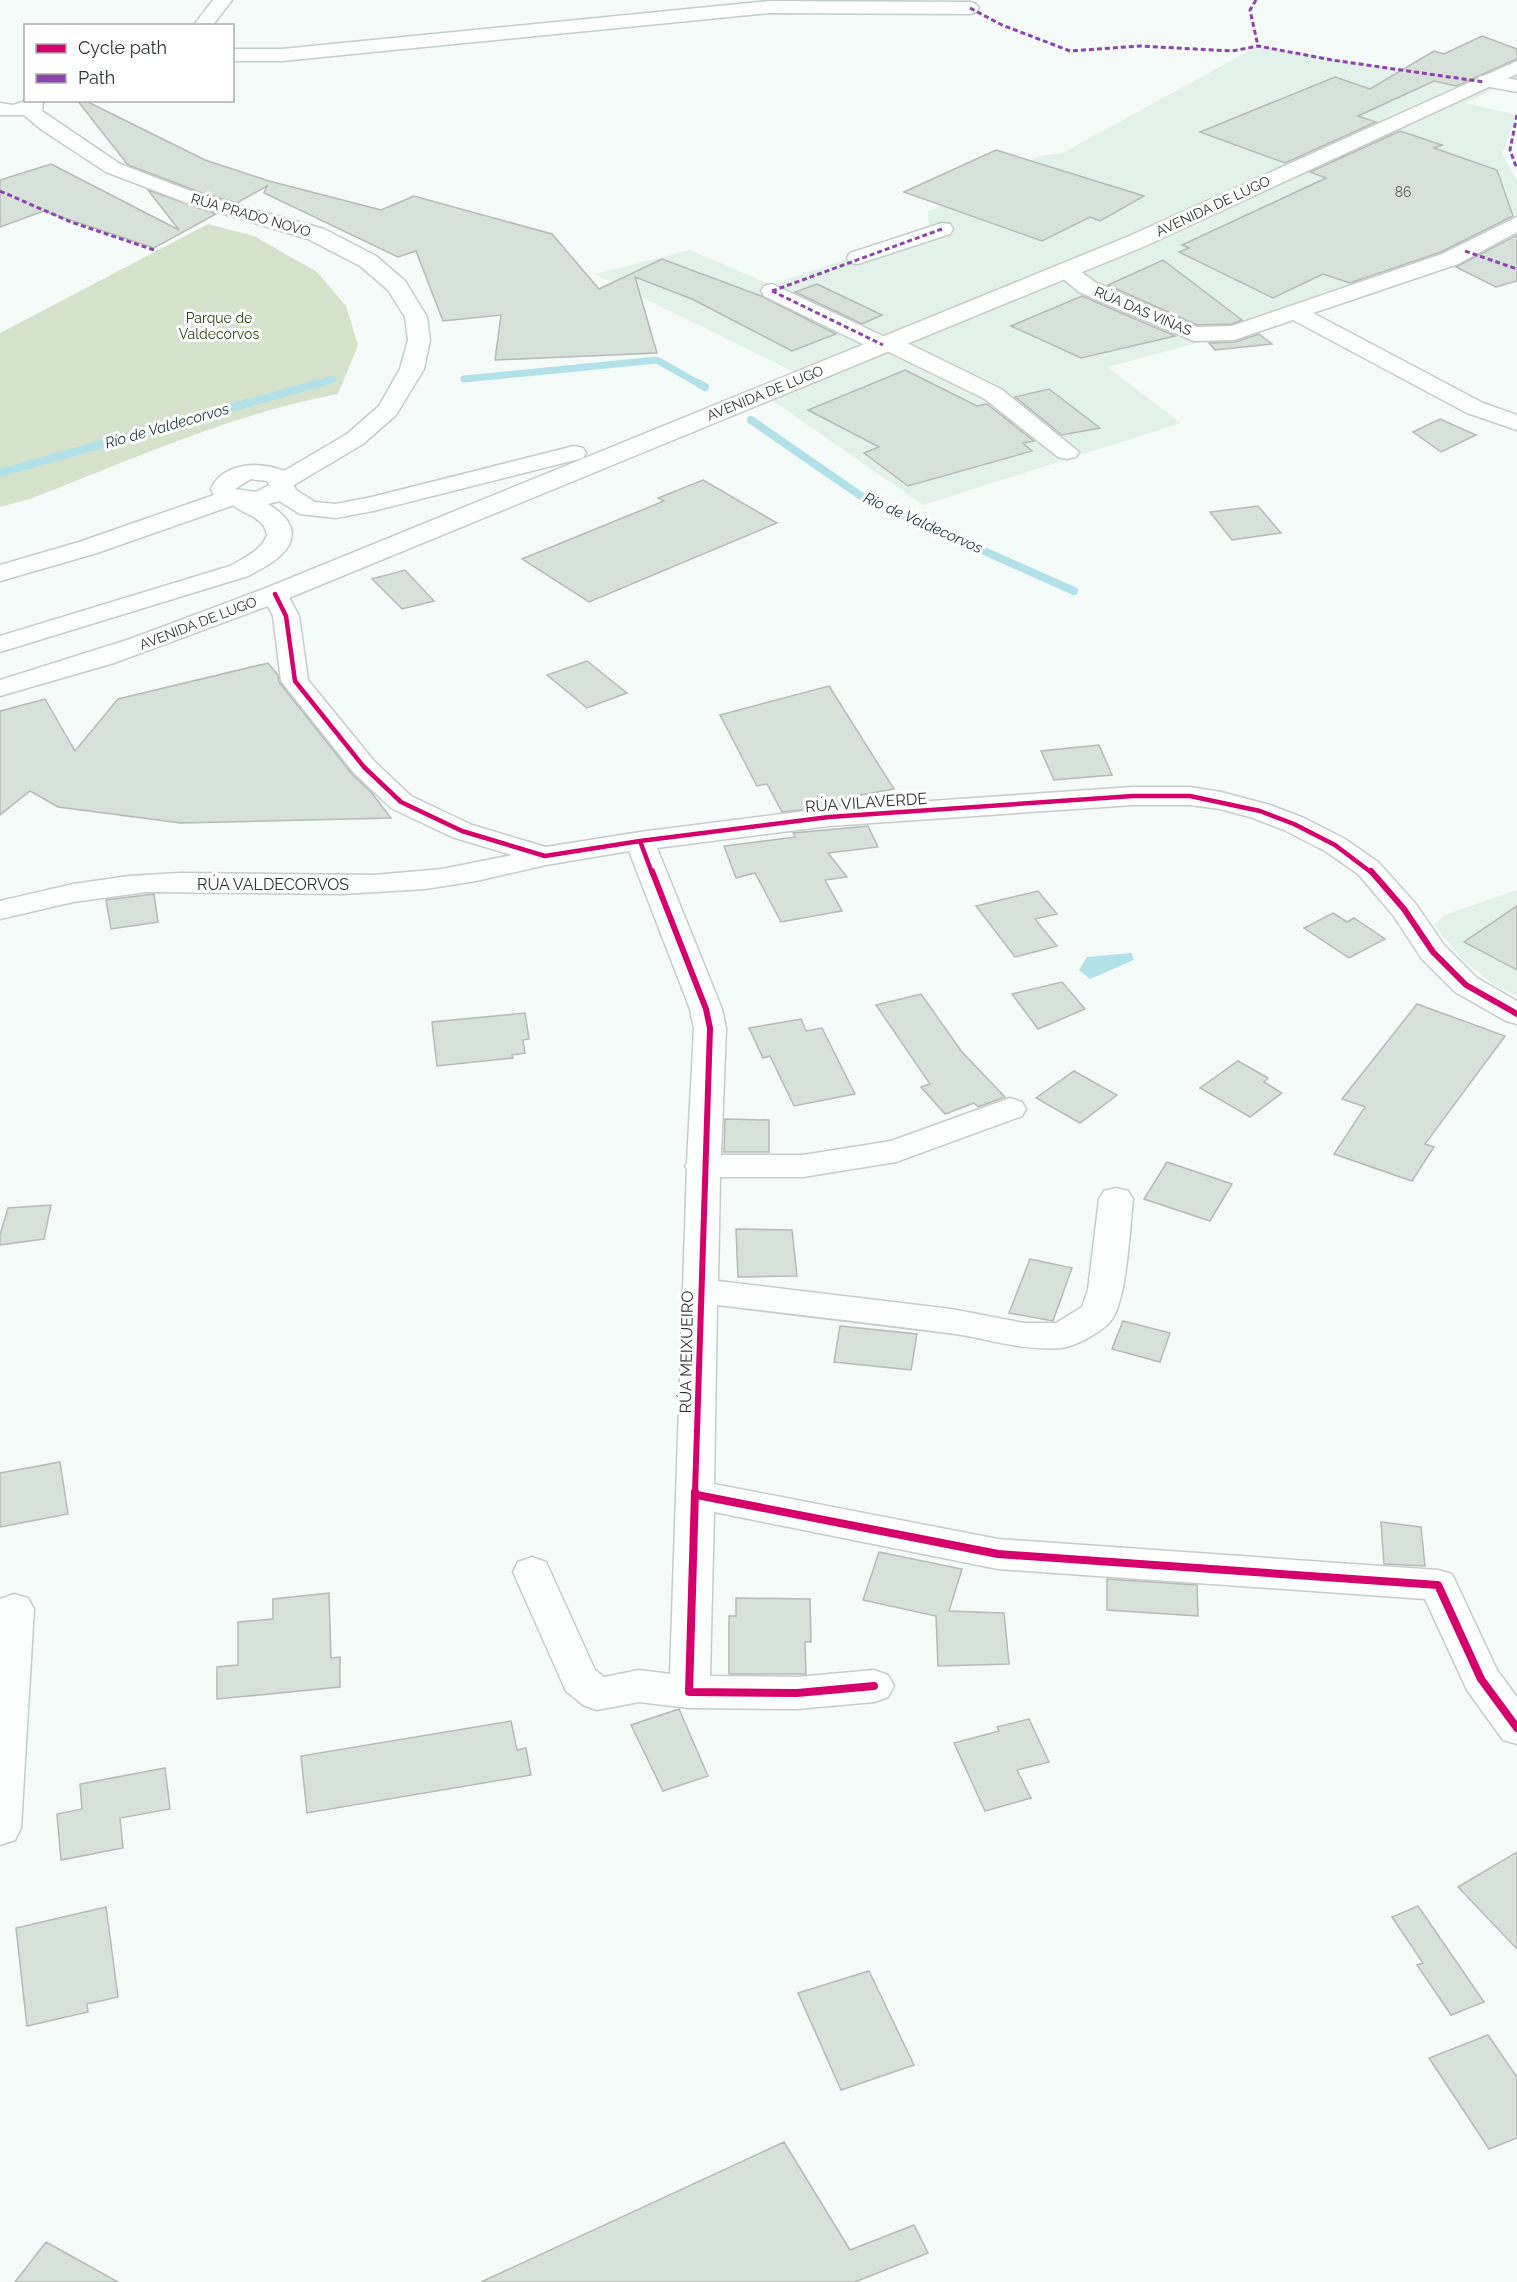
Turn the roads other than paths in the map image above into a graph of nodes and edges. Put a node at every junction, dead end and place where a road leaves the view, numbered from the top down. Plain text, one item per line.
1 (223, 0) edge
2 (970, 8) dead end
3 (204, 24) edge
4 (234, 55) edge
5 (1517, 67) edge
6 (1486, 81) junction
7 (1517, 86) edge
8 (16, 104) edge
9 (1517, 224) edge
10 (942, 229) dead end
11 (858, 258) dead end
12 (1065, 271) junction
13 (772, 291) dead end
14 (1296, 313) junction
15 (886, 344) junction
16 (711, 415) junction
17 (1517, 423) edge
18 (1067, 453) dead end
19 (277, 480) junction
20 (232, 495) junction
21 (0, 562) edge
22 (0, 573) edge
23 (275, 594) junction
24 (0, 644) edge
25 (0, 688) edge
26 (640, 841) junction
27 (545, 856) junction
28 (0, 910) edge
29 (1517, 1014) edge
30 (1010, 1109) dead end
31 (702, 1166) junction
32 (1116, 1199) dead end
33 (700, 1291) junction
34 (697, 1496) junction
35 (532, 1572) dead end
36 (14, 1609) dead end
37 (874, 1686) dead end
38 (689, 1692) junction
39 (1517, 1728) edge
40 (0, 1828) edge

1 - 3 main road
2 - 4 main road
5 - 6 main road, AVENIDA DE LUGO
6 - 7 main road
6 - 12 main road, AVENIDA DE LUGO
8 - 19 main road, RÚA PRADO NOVO
9 - 14 main road, RÚA DAS VIÑAS
10 - 11 main road
12 - 14 main road, RÚA DAS VIÑAS
12 - 15 main road, AVENIDA DE LUGO
13 - 15 main road
14 - 17 main road
15 - 16 main road, AVENIDA DE LUGO
15 - 18 main road
16 - 19 main road
16 - 23 main road, AVENIDA DE LUGO
19 - 20 main road, RÚA PRADO NOVO
20 - 21 main road
20 - 22 main road
20 - 24 main road
23 - 25 main road, AVENIDA DE LUGO
23 - 27 main road, RÚA VILAVERDE
26 - 27 main road, RÚA VILAVERDE
26 - 29 main road, RÚA VILAVERDE
26 - 31 main road, RÚA MEIXUEIRO
27 - 28 main road, RÚA VALDECORVOS
30 - 31 main road
31 - 33 main road, RÚA MEIXUEIRO
32 - 33 main road
33 - 34 main road, RÚA MEIXUEIRO
34 - 38 main road, RÚA MEIXUEIRO
34 - 39 main road
35 - 38 main road
36 - 40 main road
37 - 38 main road

